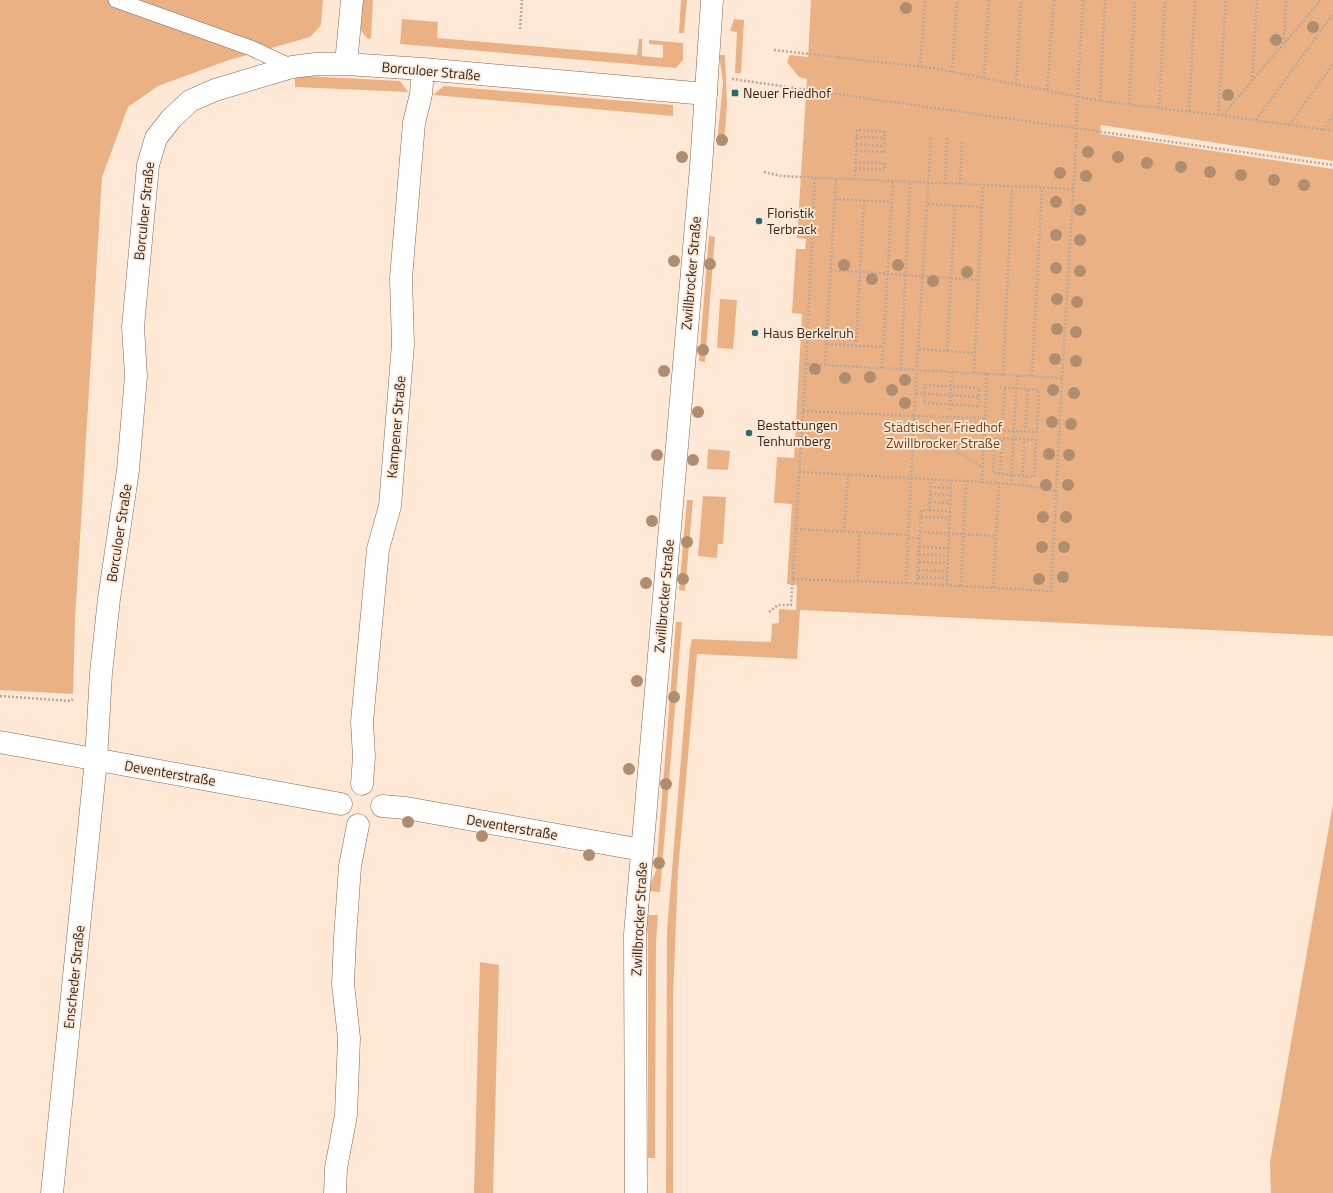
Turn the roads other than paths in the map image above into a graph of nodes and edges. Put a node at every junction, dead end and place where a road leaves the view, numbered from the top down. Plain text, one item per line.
1 (116, 0) edge
2 (352, 0) edge
3 (712, 0) edge
4 (346, 64) junction
5 (292, 67) junction
6 (423, 69) junction
7 (706, 94) junction
8 (0, 742) edge
9 (96, 760) junction
10 (362, 784) junction
11 (341, 804) junction
12 (382, 806) junction
13 (358, 825) junction
14 (642, 850) junction
15 (52, 1193) edge
16 (336, 1193) edge
17 (636, 1193) edge

1 - 5 lane
2 - 4 street
3 - 7 street, Zwillbrocker Straße
4 - 5 street, Borculoer Straße
4 - 6 street, Borculoer Straße
5 - 9 street, Borculoer Straße
6 - 7 street, Borculoer Straße
6 - 10 street, Kampener Straße
7 - 14 street, Zwillbrocker Straße
8 - 9 street, Deventerstraße
9 - 11 street, Deventerstraße
9 - 15 street, Enscheder Straße
10 - 11 street
10 - 12 street
11 - 13 street
12 - 13 street
12 - 14 street, Deventerstraße
13 - 16 street
14 - 17 street, Zwillbrocker Straße

